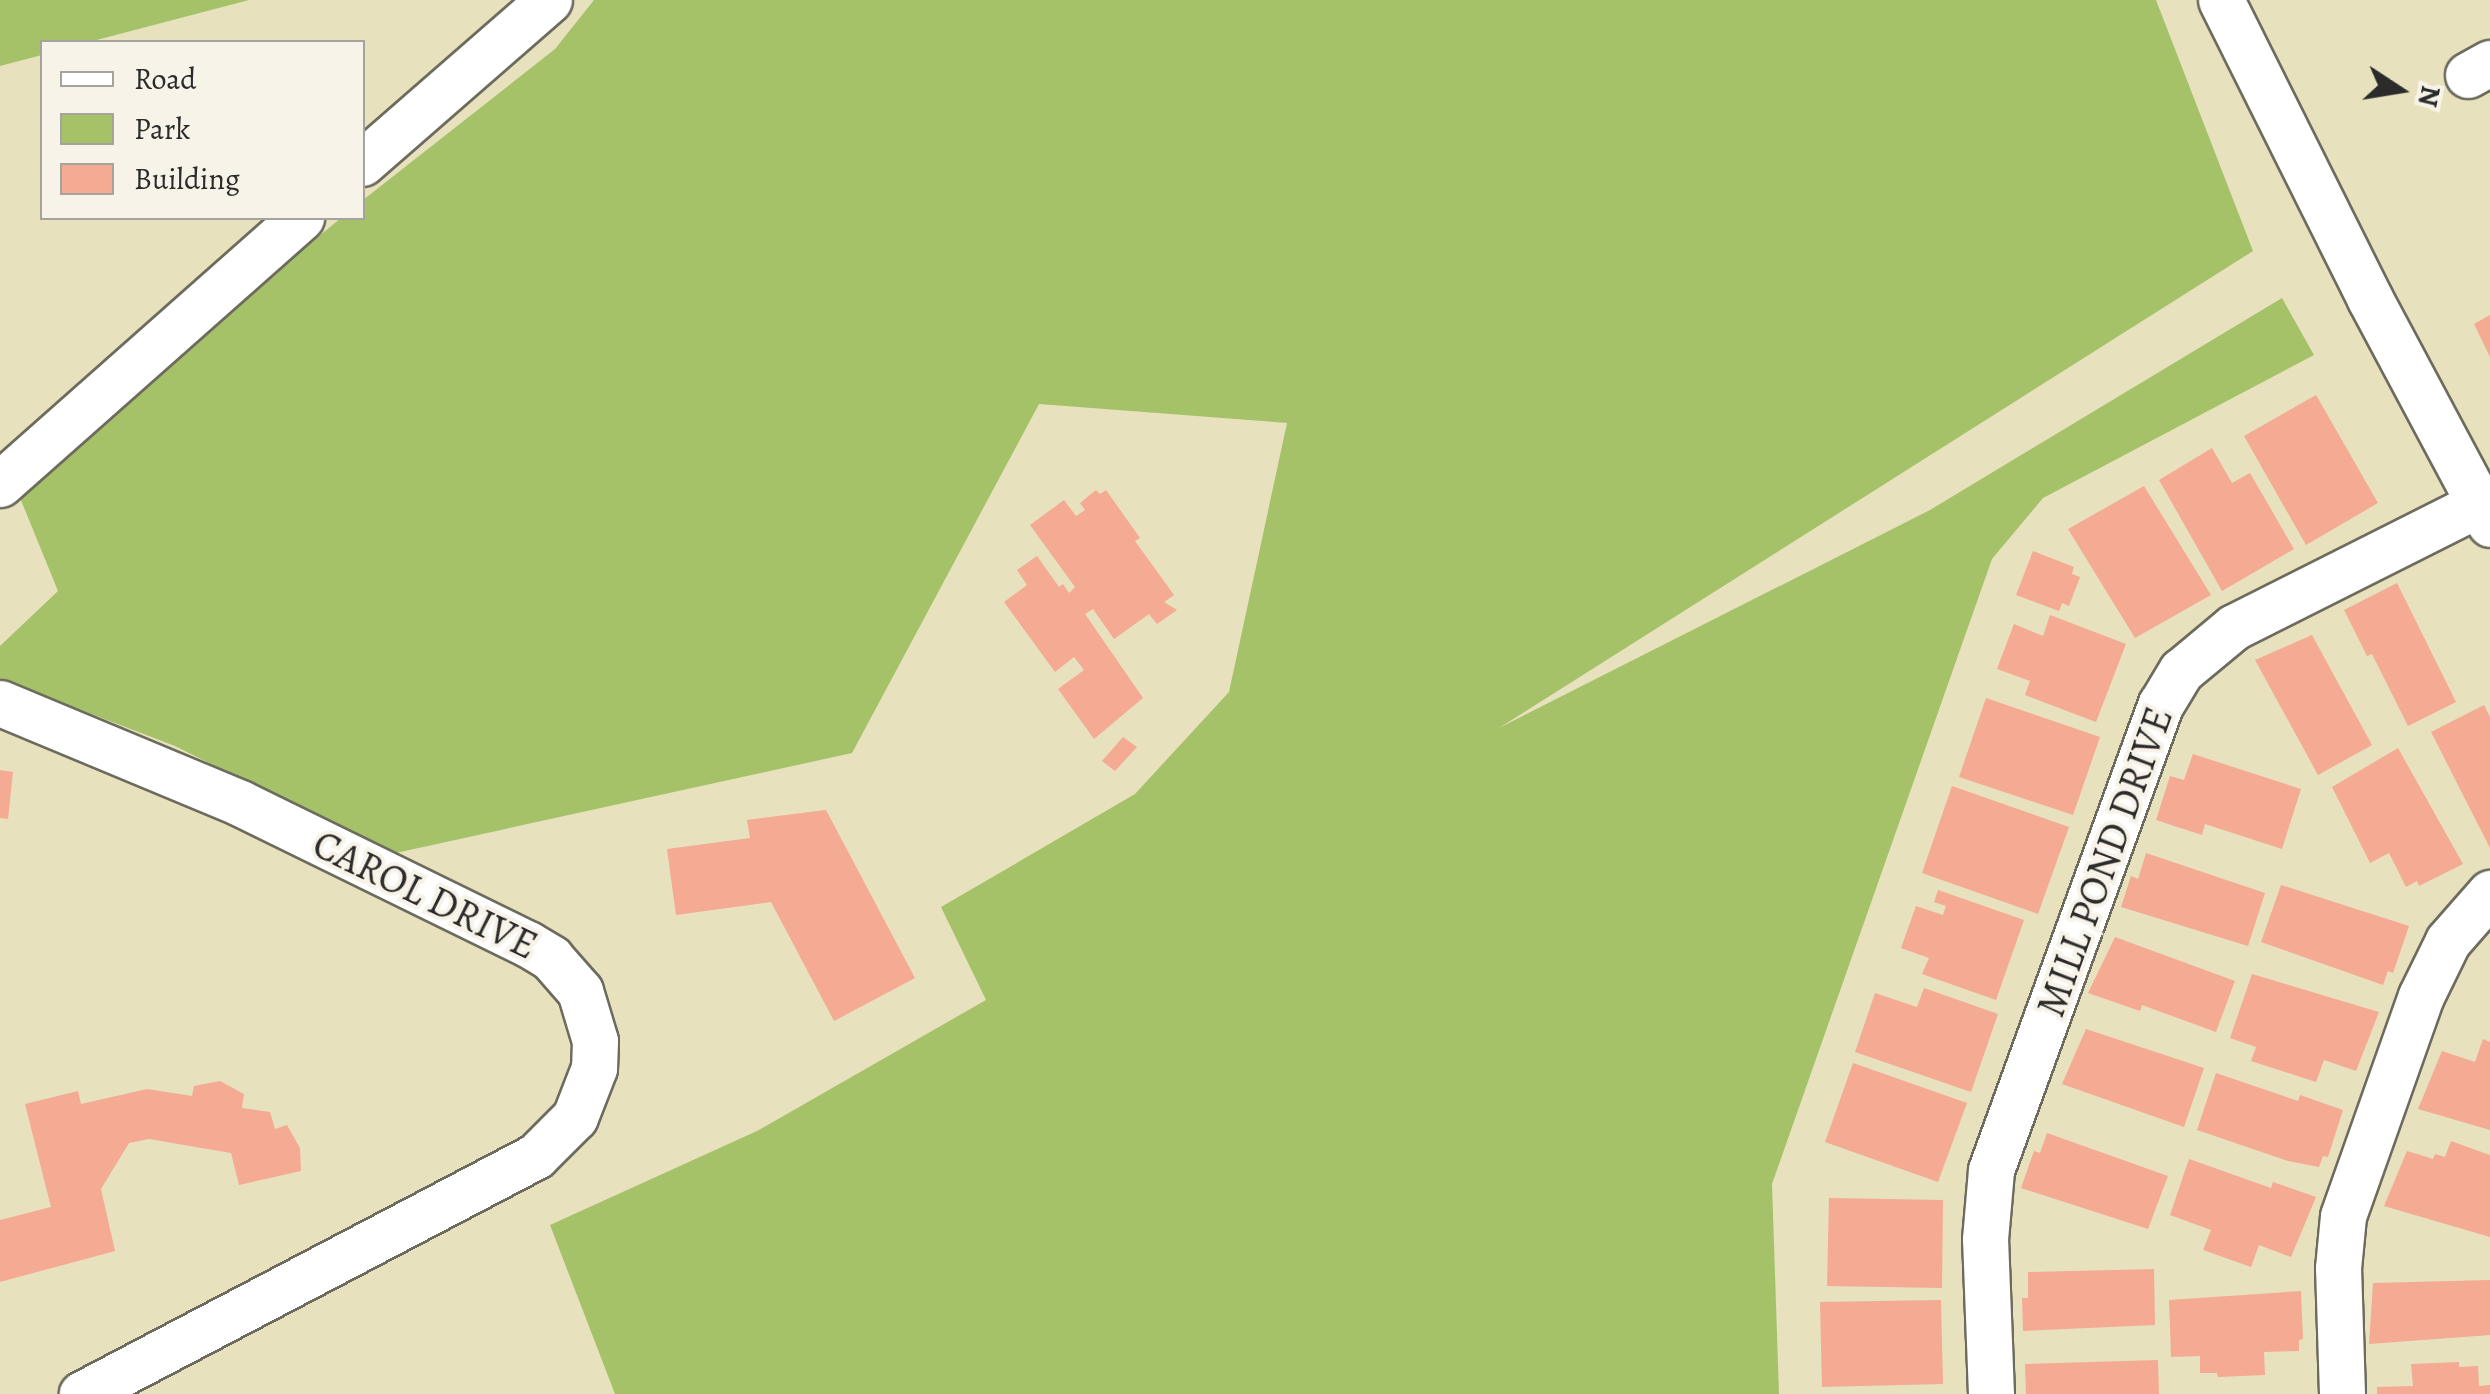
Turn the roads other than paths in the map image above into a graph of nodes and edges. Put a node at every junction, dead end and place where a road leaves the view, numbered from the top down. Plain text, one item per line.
1 (550, 0) edge
2 (2222, 0) edge
3 (365, 160) edge
4 (299, 220) edge
5 (0, 484) edge
6 (2487, 508) edge
7 (0, 702) edge
8 (2490, 893) edge
9 (82, 1394) edge
10 (1990, 1394) edge
11 (2342, 1394) edge

1 - 3 street
2 - 6 street, MILL POND DRIVE
4 - 5 street
6 - 10 street, MILL POND DRIVE
7 - 9 street, CAROL DRIVE
8 - 11 street

